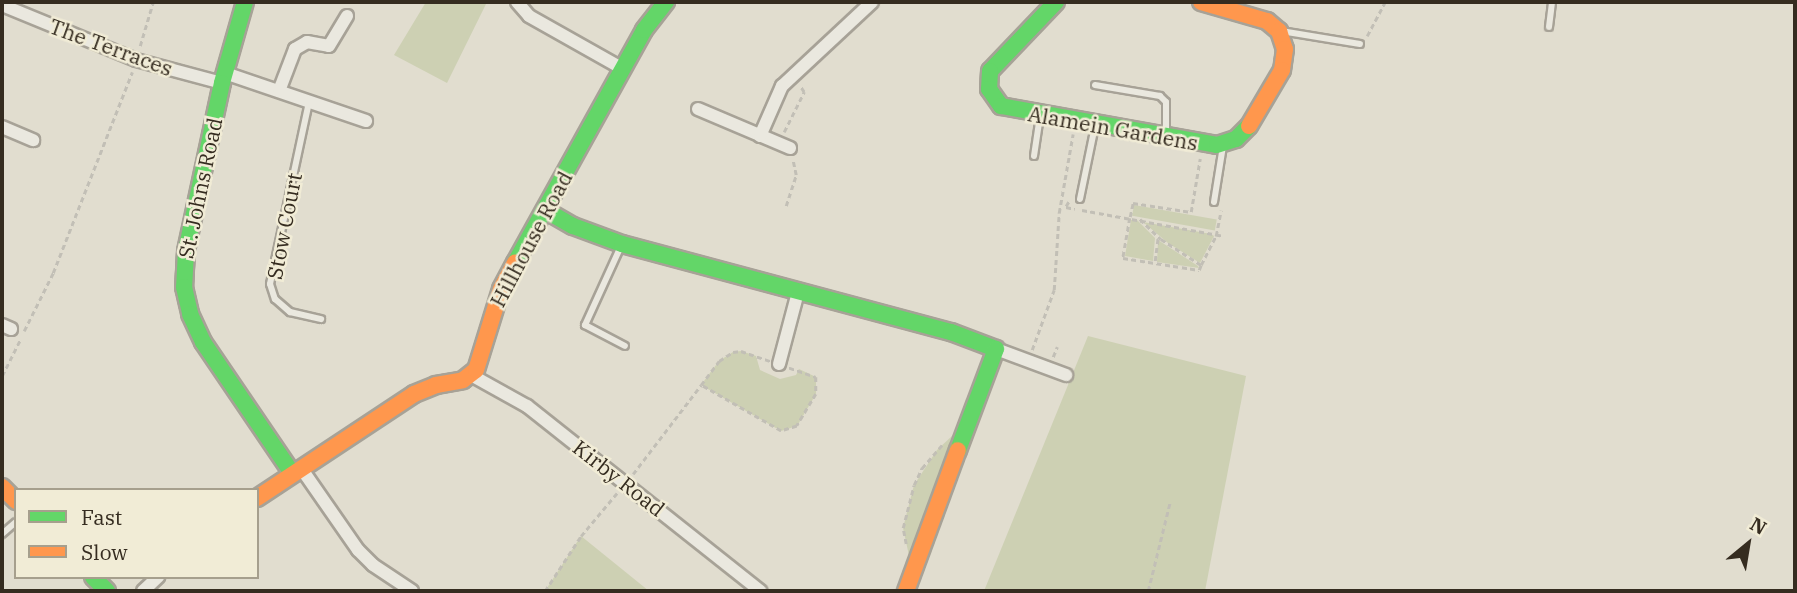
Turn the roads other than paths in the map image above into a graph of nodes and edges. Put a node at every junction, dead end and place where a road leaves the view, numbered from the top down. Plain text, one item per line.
1 (245, 2) edge
2 (517, 2) edge
3 (666, 2) edge
4 (872, 2) edge
5 (1056, 2) edge
6 (1552, 2) edge
7 (1208, 3) edge
8 (2, 5) edge
9 (347, 16) dead end
10 (1549, 27) dead end
11 (1279, 31) junction
12 (1360, 44) road end
13 (623, 69) junction
14 (224, 78) junction
15 (1095, 85) dead end
16 (279, 92) junction
17 (309, 102) junction
18 (698, 109) dead end
19 (1040, 116) junction
20 (366, 121) dead end
21 (1095, 126) junction
22 (2, 127) edge
23 (760, 136) junction
24 (1166, 137) junction
25 (33, 140) dead end
26 (1223, 144) junction
27 (790, 152) road end
28 (1034, 156) dead end
29 (1080, 202) road end
30 (1214, 202) dead end
31 (545, 210) junction
32 (622, 244) junction
33 (798, 292) junction
34 (321, 319) dead end
35 (625, 346) dead end
36 (996, 349) junction
37 (779, 364) road end
38 (471, 375) junction
39 (1066, 375) dead end
40 (296, 470) junction
41 (259, 497) edge
42 (156, 579) edge
43 (143, 591) edge
44 (412, 591) edge
45 (761, 591) edge
46 (906, 591) edge

1 - 14 street, St. Johns Road
2 - 13 street
3 - 13 street, Hillhouse Road
4 - 23 street
5 - 19 street, Alamein Gardens
6 - 10 lane
7 - 11 street
8 - 14 street, The Terraces
9 - 16 street
11 - 12 lane
11 - 26 street, Alamein Gardens
13 - 31 street, Hillhouse Road
14 - 16 street, The Terraces
14 - 40 street, St. Johns Road
15 - 24 lane
16 - 17 street, The Terraces
17 - 20 street, The Terraces
17 - 34 lane, Stow Court
18 - 23 street
19 - 21 street, Alamein Gardens
19 - 28 lane
21 - 24 street, Alamein Gardens
21 - 29 lane
22 - 25 street
23 - 27 street
24 - 26 street, Alamein Gardens
26 - 30 lane
31 - 32 street
31 - 38 street, Hillhouse Road
32 - 33 street
32 - 35 lane
33 - 36 street
33 - 37 street
36 - 39 street
36 - 46 street
38 - 40 street
38 - 45 street, Kirby Road
40 - 41 street
40 - 44 street
42 - 43 street

